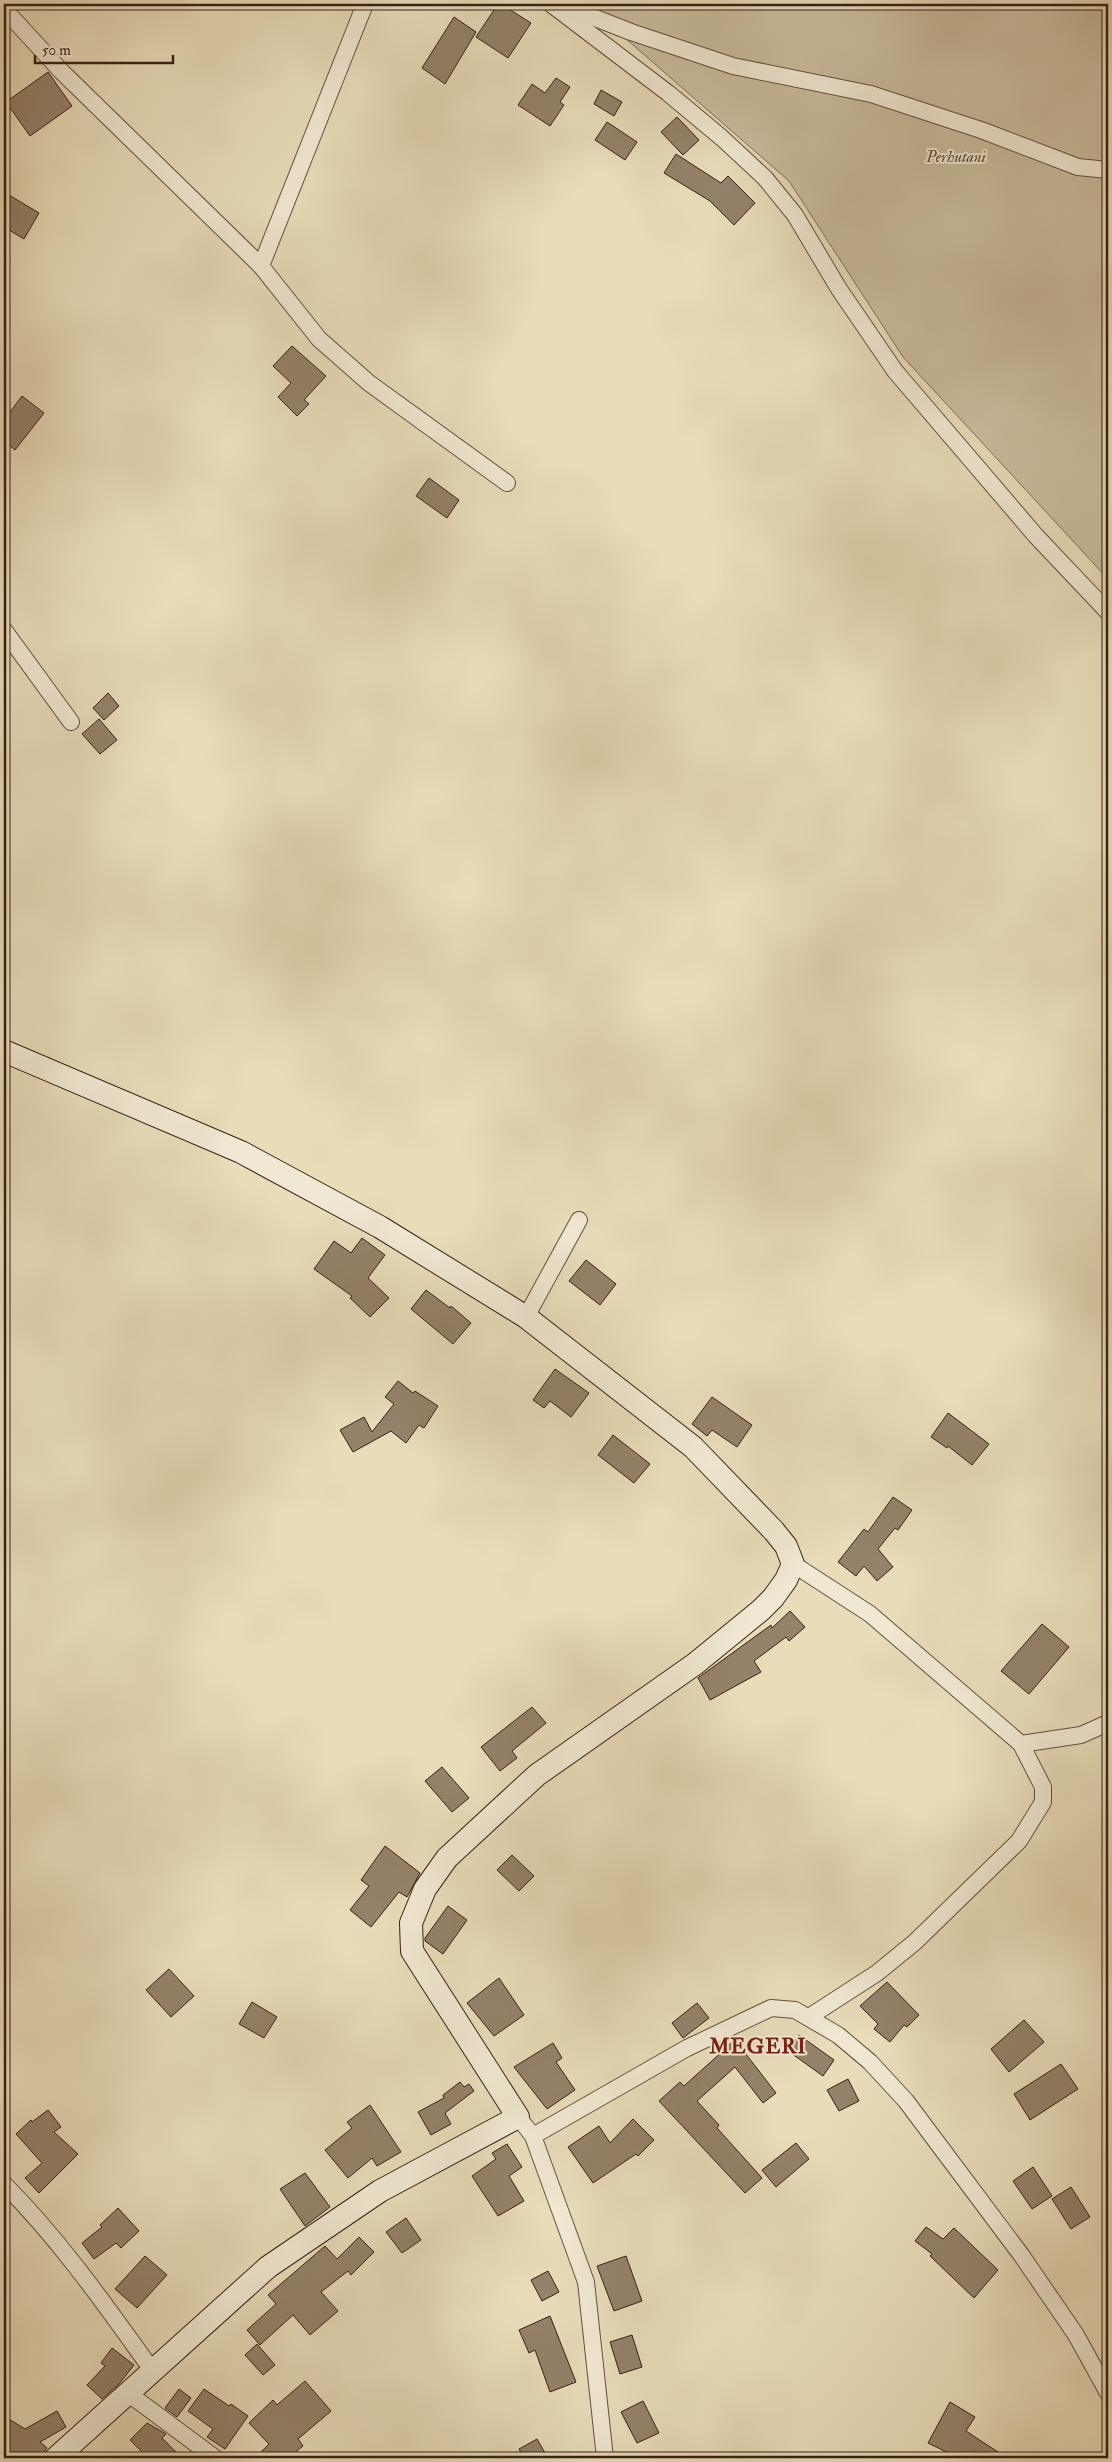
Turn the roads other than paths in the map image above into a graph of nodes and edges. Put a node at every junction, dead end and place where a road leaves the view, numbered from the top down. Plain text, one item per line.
1 (365, 4) edge
2 (550, 4) edge
3 (558, 4) edge
4 (7, 8) edge
5 (1108, 170) edge
6 (261, 266) junction
7 (507, 483) dead end
8 (1108, 612) edge
9 (4, 630) edge
10 (71, 722) dead end
11 (4, 1051) edge
12 (579, 1220) dead end
13 (526, 1317) junction
14 (793, 1564) junction
15 (1108, 1723) edge
16 (1021, 1744) junction
17 (809, 2017) junction
18 (518, 2117) junction
19 (533, 2136) junction
20 (4, 2184) edge
21 (152, 2370) junction
22 (1108, 2393) edge
23 (129, 2394) junction
24 (56, 2458) edge
25 (215, 2458) edge
26 (605, 2458) edge

1 - 6 street
2 - 8 street
3 - 5 street
4 - 6 street
6 - 7 street
9 - 10 street
11 - 13 street
12 - 13 street
13 - 14 street
14 - 16 street
14 - 18 street
15 - 16 street
16 - 17 street
17 - 19 street
17 - 22 street
18 - 19 street
18 - 21 street
19 - 26 street
20 - 21 street
21 - 23 street
23 - 24 street
23 - 25 street

